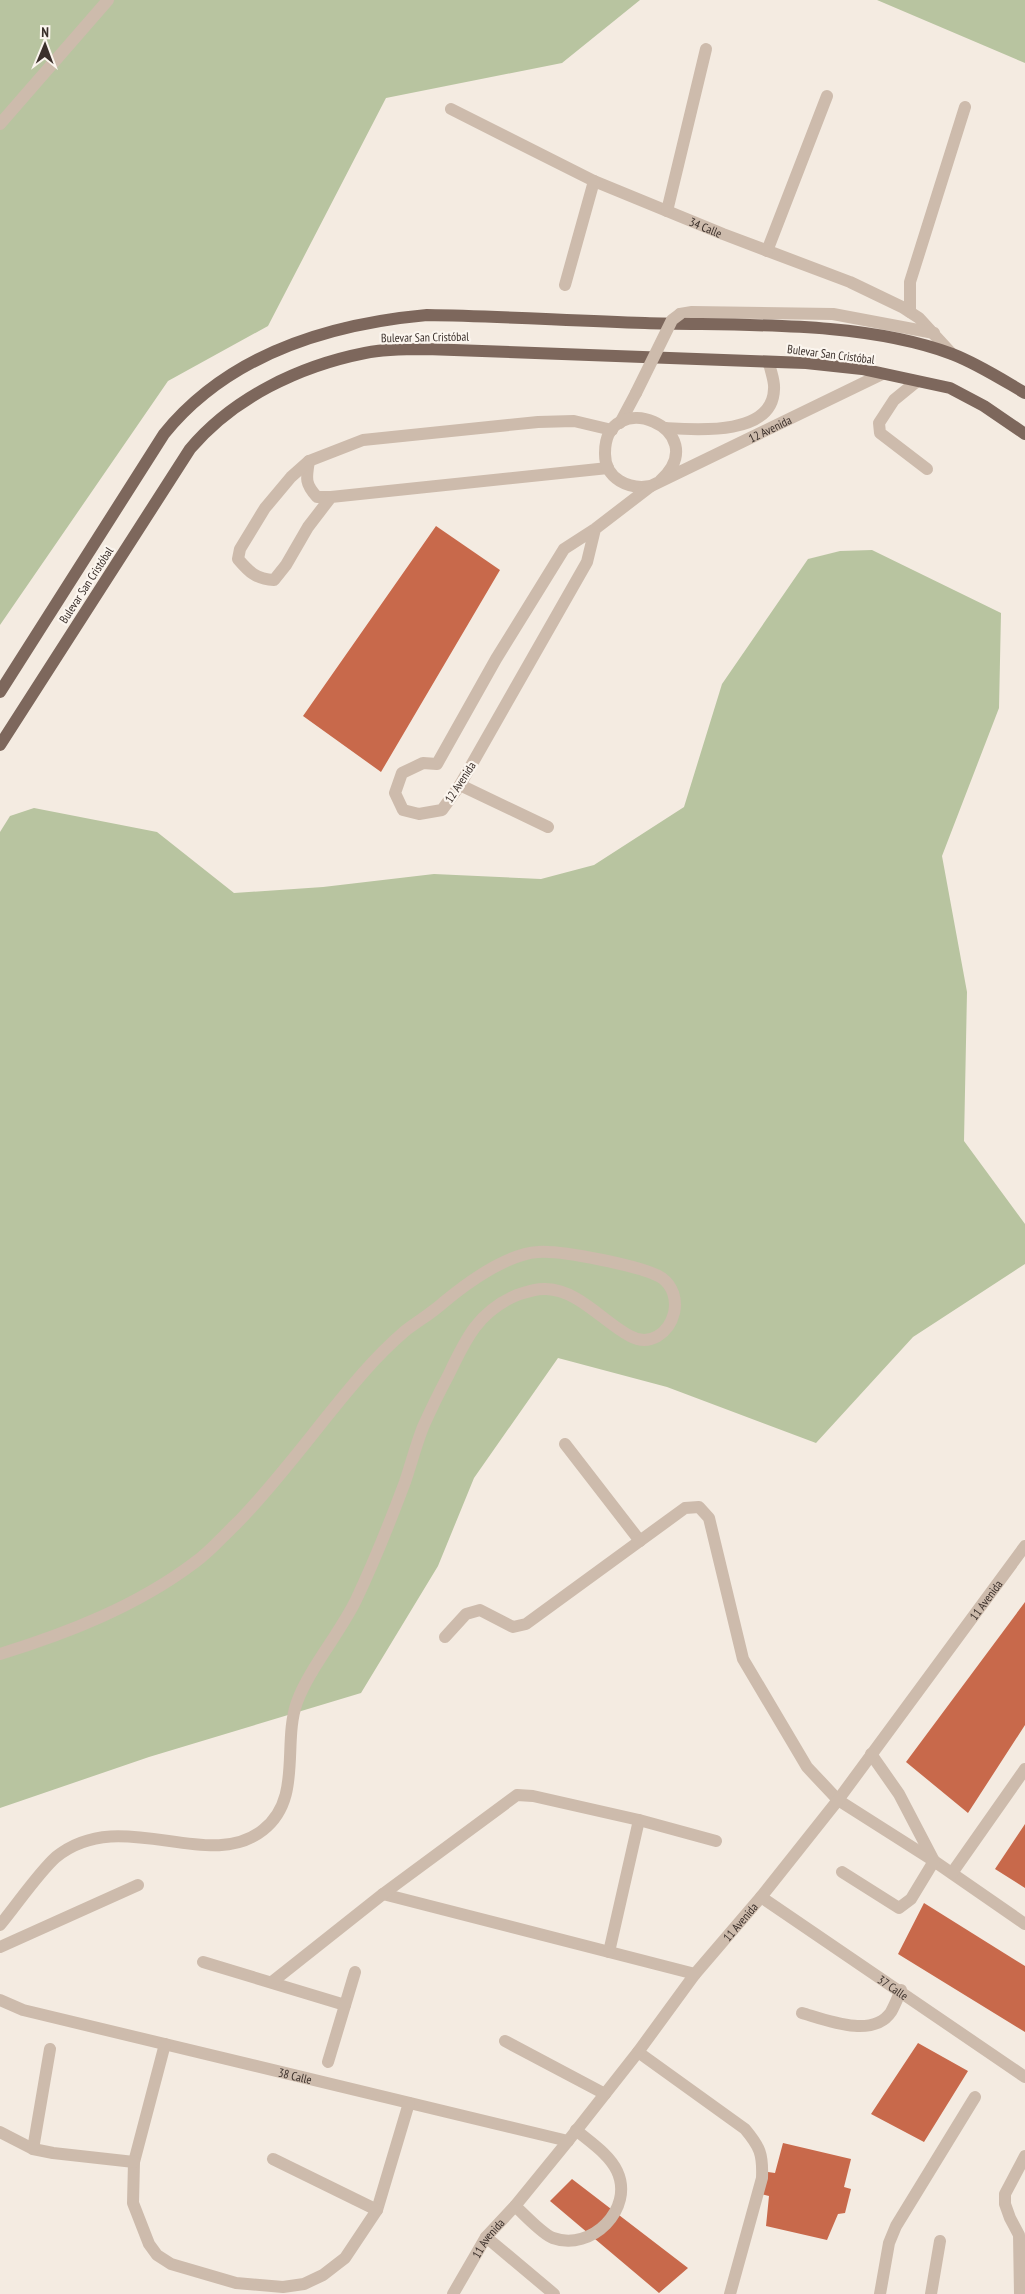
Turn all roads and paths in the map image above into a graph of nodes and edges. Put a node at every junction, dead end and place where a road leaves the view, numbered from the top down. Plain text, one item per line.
1 (108, 0) edge
2 (706, 49) dead end
3 (827, 96) dead end
4 (965, 107) dead end
5 (451, 109) dead end
6 (0, 124) edge
7 (594, 181) junction
8 (667, 211) junction
9 (766, 251) junction
10 (565, 285) dead end
11 (910, 312) junction
12 (934, 333) junction
13 (952, 354) junction
14 (769, 362) junction
15 (882, 374) junction
16 (916, 382) junction
17 (1025, 393) edge
18 (616, 427) junction
19 (666, 428) junction
20 (1025, 434) edge
21 (310, 461) junction
22 (608, 468) junction
23 (928, 469) dead end
24 (655, 483) junction
25 (331, 497) junction
26 (595, 529) junction
27 (0, 692) edge
28 (0, 745) edge
29 (460, 785) junction
30 (548, 827) dead end
31 (566, 1444) dead end
32 (640, 1541) junction
33 (1025, 1546) edge
34 (445, 1638) dead end
35 (0, 1654) edge
36 (871, 1754) junction
37 (1025, 1769) edge
38 (838, 1800) junction
39 (639, 1820) junction
40 (716, 1841) dead end
41 (934, 1861) junction
42 (842, 1872) dead end
43 (952, 1872) junction
44 (138, 1886) dead end
45 (383, 1894) junction
46 (761, 1897) junction
47 (1025, 1924) edge
48 (0, 1925) edge
49 (0, 1947) edge
50 (609, 1952) junction
51 (202, 1962) dead end
52 (355, 1972) dead end
53 (695, 1974) junction
54 (272, 1982) junction
55 (901, 1990) junction
56 (0, 2000) edge
57 (345, 2005) junction
58 (802, 2013) dead end
59 (505, 2041) dead end
60 (166, 2044) junction
61 (50, 2050) dead end
62 (638, 2052) junction
63 (328, 2062) dead end
64 (1025, 2076) edge
65 (605, 2094) junction
66 (975, 2097) dead end
67 (409, 2103) junction
68 (576, 2130) junction
69 (0, 2132) edge
70 (568, 2141) junction
71 (33, 2149) junction
72 (1025, 2156) edge
73 (273, 2160) dead end
74 (134, 2162) junction
75 (515, 2206) junction
76 (377, 2210) junction
77 (486, 2237) junction
78 (940, 2241) dead end
79 (453, 2294) edge
80 (554, 2294) edge
81 (730, 2294) edge
82 (880, 2294) edge
83 (931, 2294) edge
84 (1020, 2294) edge

1 - 6 street
2 - 8 street
3 - 9 street
4 - 11 street
5 - 7 street, 34 Calle
7 - 8 street, 34 Calle
7 - 10 street
8 - 9 street, 34 Calle
9 - 11 street, 34 Calle
11 - 12 street, 34 Calle
12 - 13 street, 34 Calle
12 - 18 street, bridge
13 - 17 main road, Bulevar San Cristóbal
13 - 27 main road, Bulevar San Cristóbal
14 - 15 main road, Bulevar San Cristóbal
14 - 19 street, 12 Avenida
14 - 28 main road, Bulevar San Cristóbal
15 - 16 main road, Bulevar San Cristóbal
15 - 24 street, 12 Avenida
16 - 20 main road, Bulevar San Cristóbal
16 - 23 street
18 - 19 street
18 - 21 street
18 - 22 street
19 - 24 street
21 - 25 street
21 - 25 street
22 - 24 street
22 - 25 street
24 - 26 street, 12 Avenida
26 - 29 street, 12 Avenida
26 - 29 street, 12 Avenida
29 - 30 street
31 - 32 street
32 - 34 street
32 - 38 street
33 - 36 street, 11 Avenida
35 - 48 street
36 - 38 street, 11 Avenida
36 - 41 street
37 - 43 street
38 - 41 street
38 - 46 street, 11 Avenida
39 - 40 street
39 - 45 street
39 - 50 street
41 - 42 street
41 - 43 street
43 - 47 street
44 - 49 street
45 - 50 street
45 - 54 street
46 - 53 street, 11 Avenida
46 - 55 street, 37 Calle
50 - 53 street
51 - 54 street
52 - 57 street
53 - 62 street, 11 Avenida
54 - 57 street
55 - 58 street
55 - 64 street, 37 Calle
56 - 60 street, 38 Calle
57 - 63 street
59 - 65 street
60 - 67 street, 38 Calle
60 - 74 street
61 - 71 street
62 - 65 street, 11 Avenida
62 - 81 street
65 - 68 street, 11 Avenida
66 - 82 street
67 - 70 street, 38 Calle
67 - 76 street
68 - 70 street, 11 Avenida
68 - 75 street
69 - 71 street
70 - 75 street, 11 Avenida
71 - 74 street
72 - 84 street
73 - 76 street
74 - 76 street
75 - 77 street, 11 Avenida
77 - 79 street, 11 Avenida
77 - 80 street
78 - 83 street

